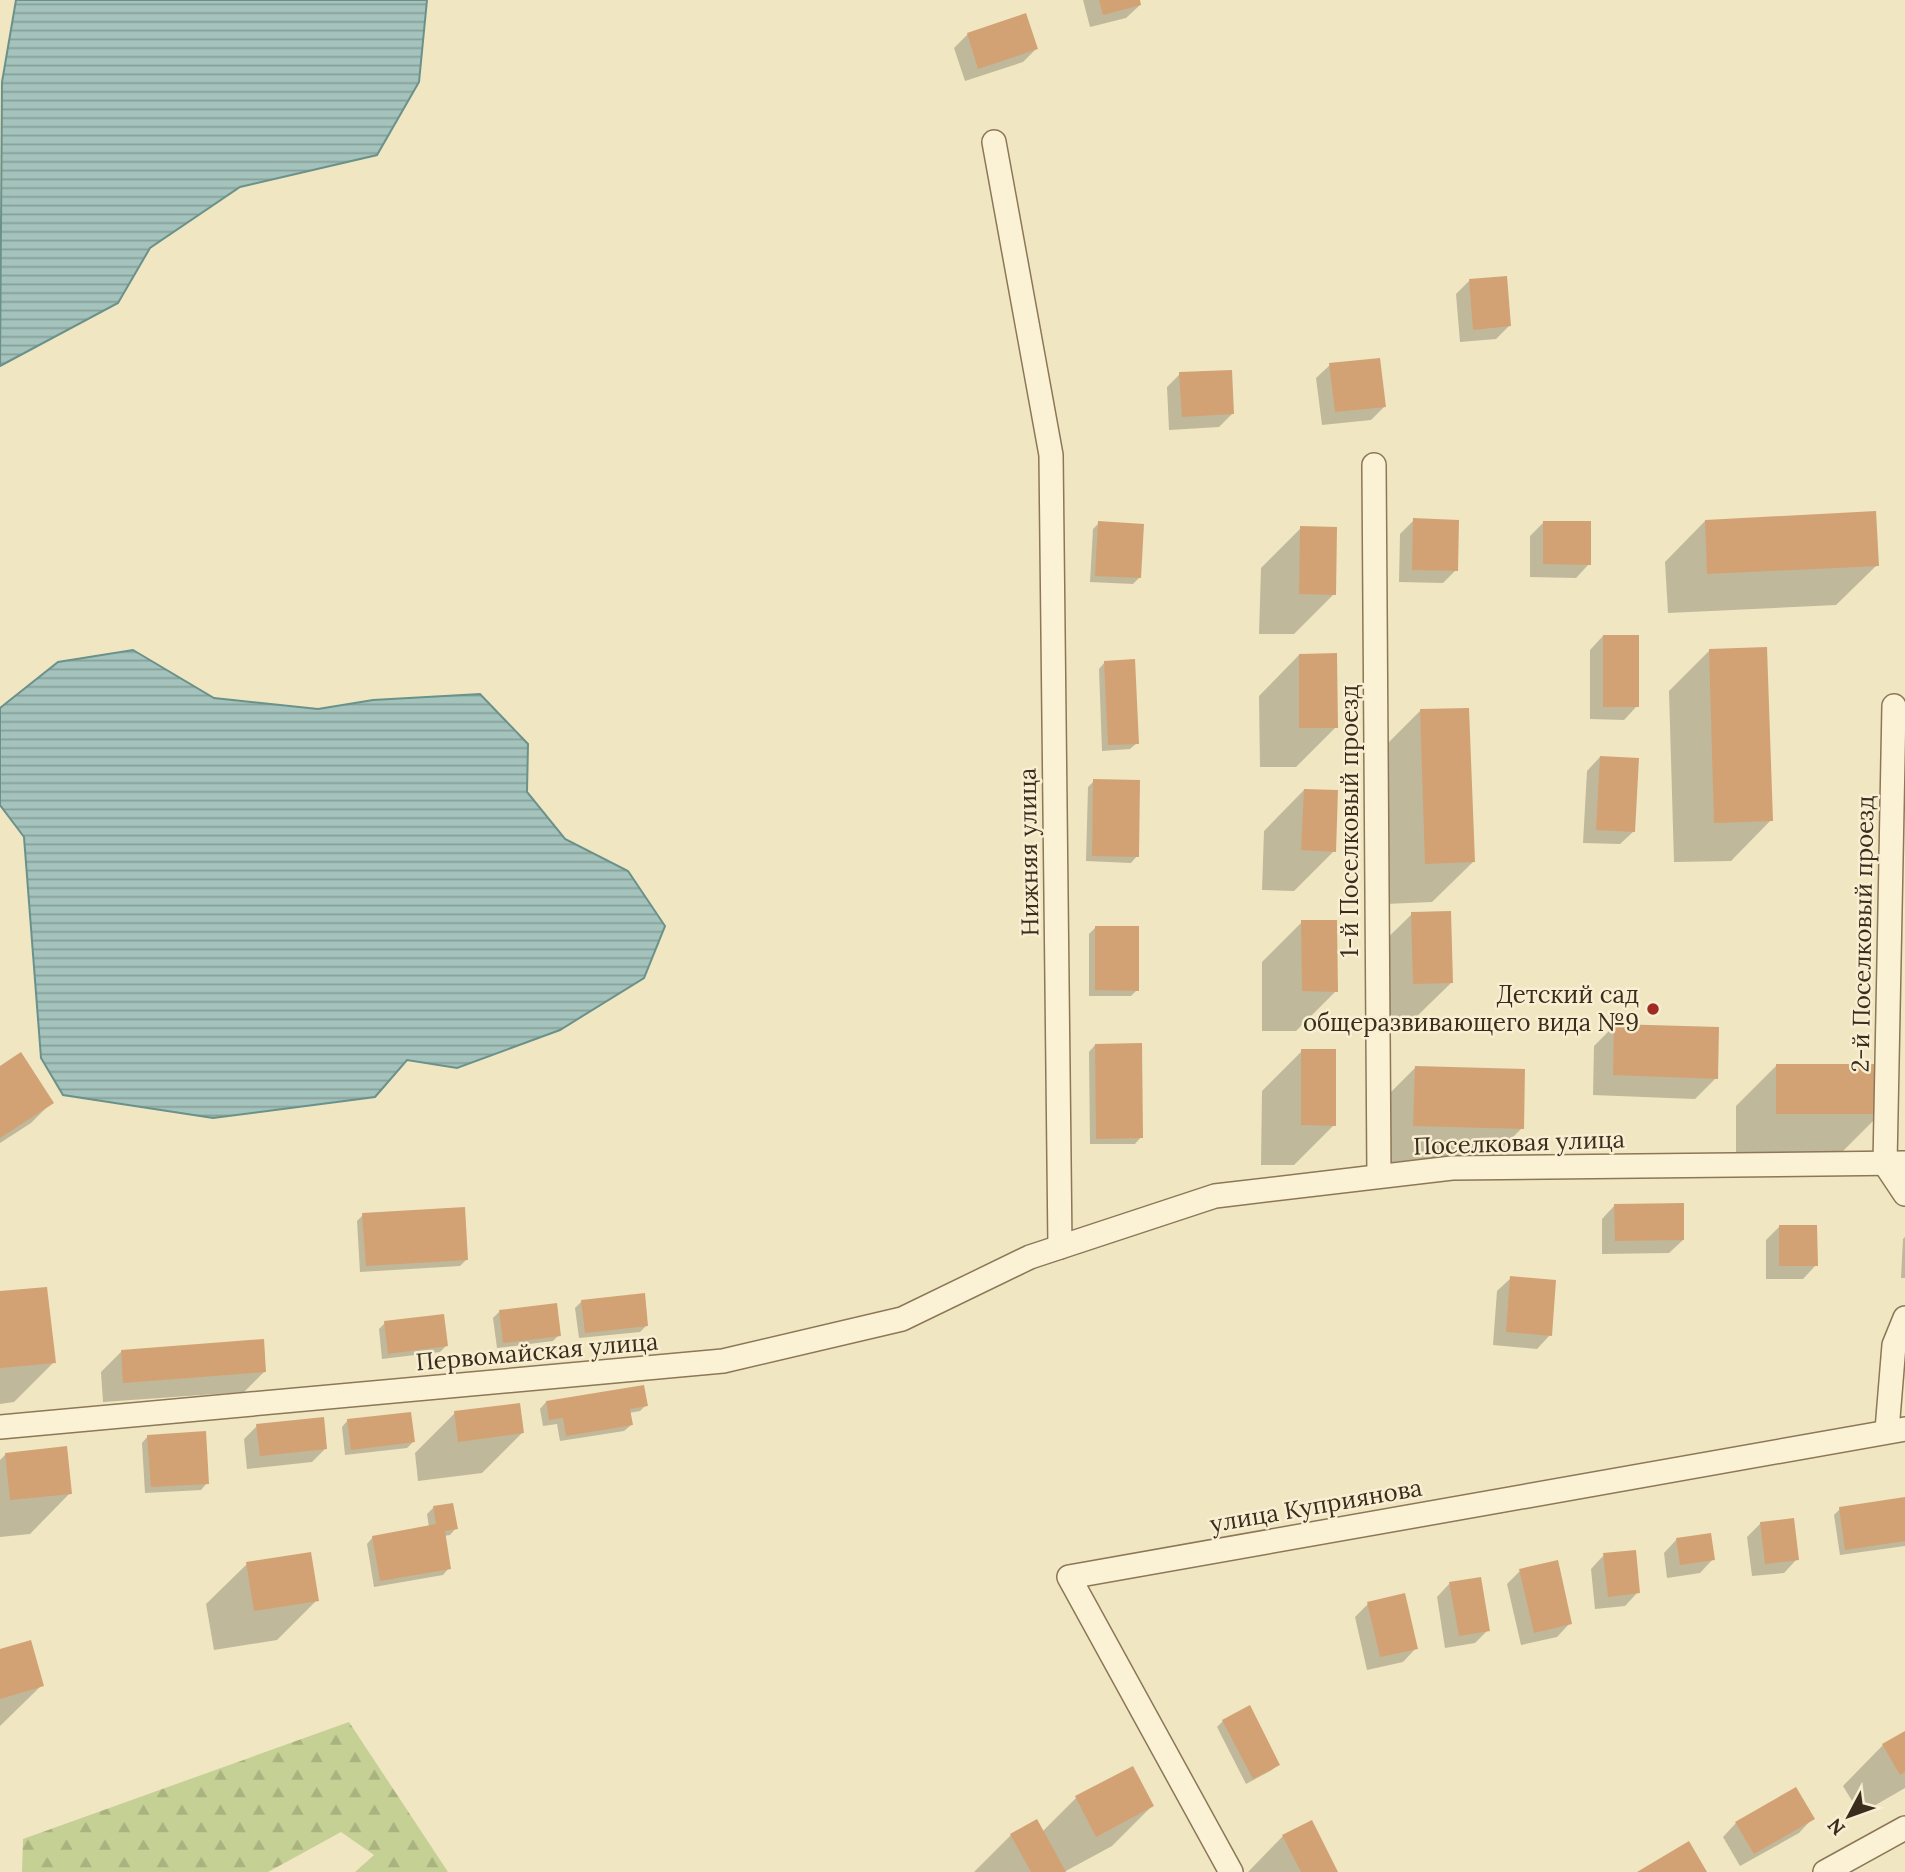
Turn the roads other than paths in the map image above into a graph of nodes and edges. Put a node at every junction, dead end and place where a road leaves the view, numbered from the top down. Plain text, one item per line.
1 (994, 142) dead end
2 (1374, 465) dead end
3 (1894, 706) dead end
4 (1895, 1163) edge
5 (1379, 1176) junction
6 (1905, 1194) edge
7 (1060, 1247) junction
8 (1905, 1318) edge
9 (0, 1427) edge
10 (1896, 1429) edge
11 (1905, 1828) edge
12 (1231, 1872) edge
13 (1825, 1872) edge

1 - 7 street, Нижняя улица
2 - 5 street, 1-й Поселковый проезд
3 - 4 street, 2-й Поселковый проезд
4 - 5 street, Поселковая улица
4 - 6 street
5 - 7 street, Поселковая улица
7 - 9 street, Первомайская улица
8 - 10 street
10 - 12 street, улица Куприянова
11 - 13 street

